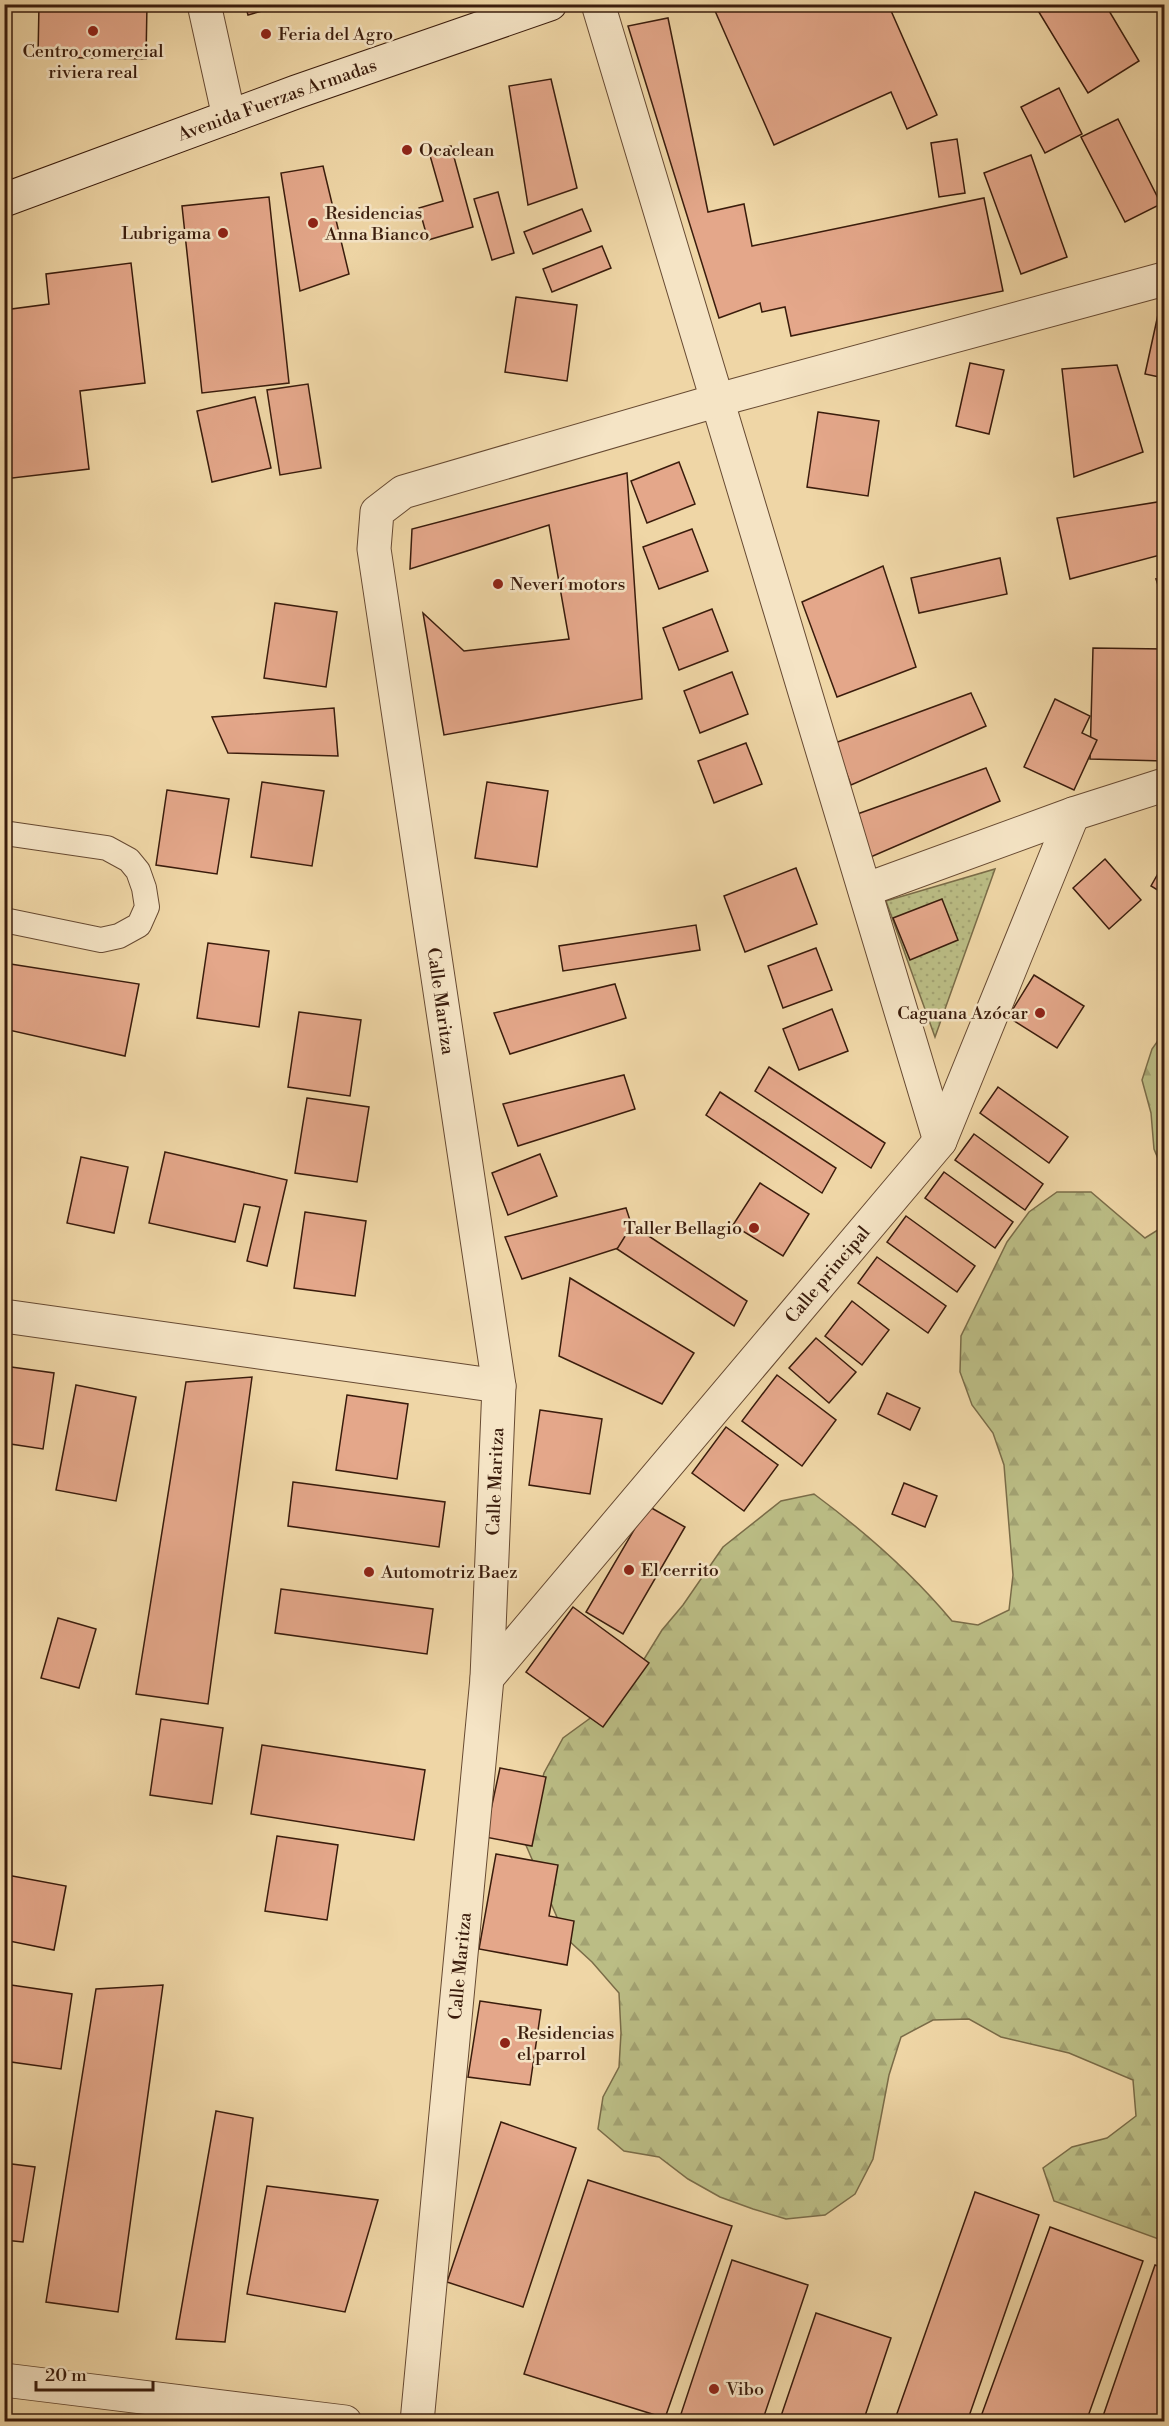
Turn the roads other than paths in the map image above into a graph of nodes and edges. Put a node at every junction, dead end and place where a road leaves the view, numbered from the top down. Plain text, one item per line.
1 (204, 4) edge
2 (550, 4) edge
3 (598, 4) edge
4 (229, 117) junction
5 (4, 200) edge
6 (1164, 279) edge
7 (717, 401) junction
8 (1164, 785) edge
9 (1073, 814) junction
10 (4, 833) edge
11 (864, 890) junction
12 (4, 920) edge
13 (940, 1141) junction
14 (4, 1316) edge
15 (499, 1386) junction
16 (487, 1678) junction
17 (4, 2380) edge
18 (345, 2421) edge
19 (417, 2421) edge

1 - 4 street
2 - 4 street, Avenida Fuerzas Armadas
3 - 7 street
4 - 5 street, Avenida Fuerzas Armadas
6 - 7 street, Calle Maritza
7 - 11 street
7 - 15 street, Calle Maritza
8 - 9 street
9 - 11 street
9 - 13 street, Calle principal
10 - 12 lane
11 - 13 street
13 - 16 street, Calle principal
14 - 15 street
15 - 16 street, Calle Maritza
16 - 19 street, Calle Maritza
17 - 18 street

